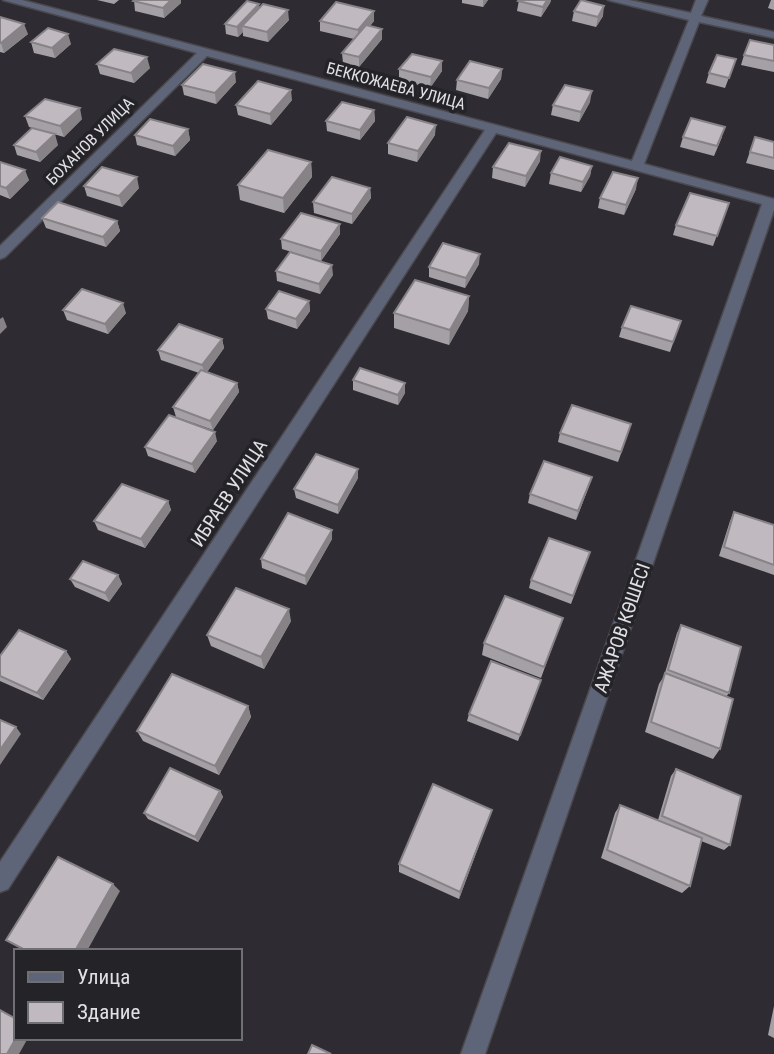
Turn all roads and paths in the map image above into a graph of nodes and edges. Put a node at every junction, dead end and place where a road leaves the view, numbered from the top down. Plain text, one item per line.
1 (9, 0) edge
2 (614, 0) edge
3 (702, 0) edge
4 (694, 18) junction
5 (774, 35) edge
6 (205, 52) junction
7 (493, 128) junction
8 (636, 167) junction
9 (772, 203) edge
10 (0, 254) edge
11 (0, 881) edge
12 (473, 1054) edge

1 - 6 street, БЕККОЖАЕВА УЛИЦА
2 - 4 street
3 - 4 street
4 - 5 street
4 - 8 street
6 - 7 street, БЕККОЖАЕВА УЛИЦА
6 - 10 street, БОХАНОВ УЛИЦА
7 - 8 street, БЕККОЖАЕВА УЛИЦА
7 - 11 street, ИБРАЕВ УЛИЦА
8 - 9 street, БЕККОЖАЕВА УЛИЦА
9 - 12 street, АЖАРОВ КӨШЕСІ

